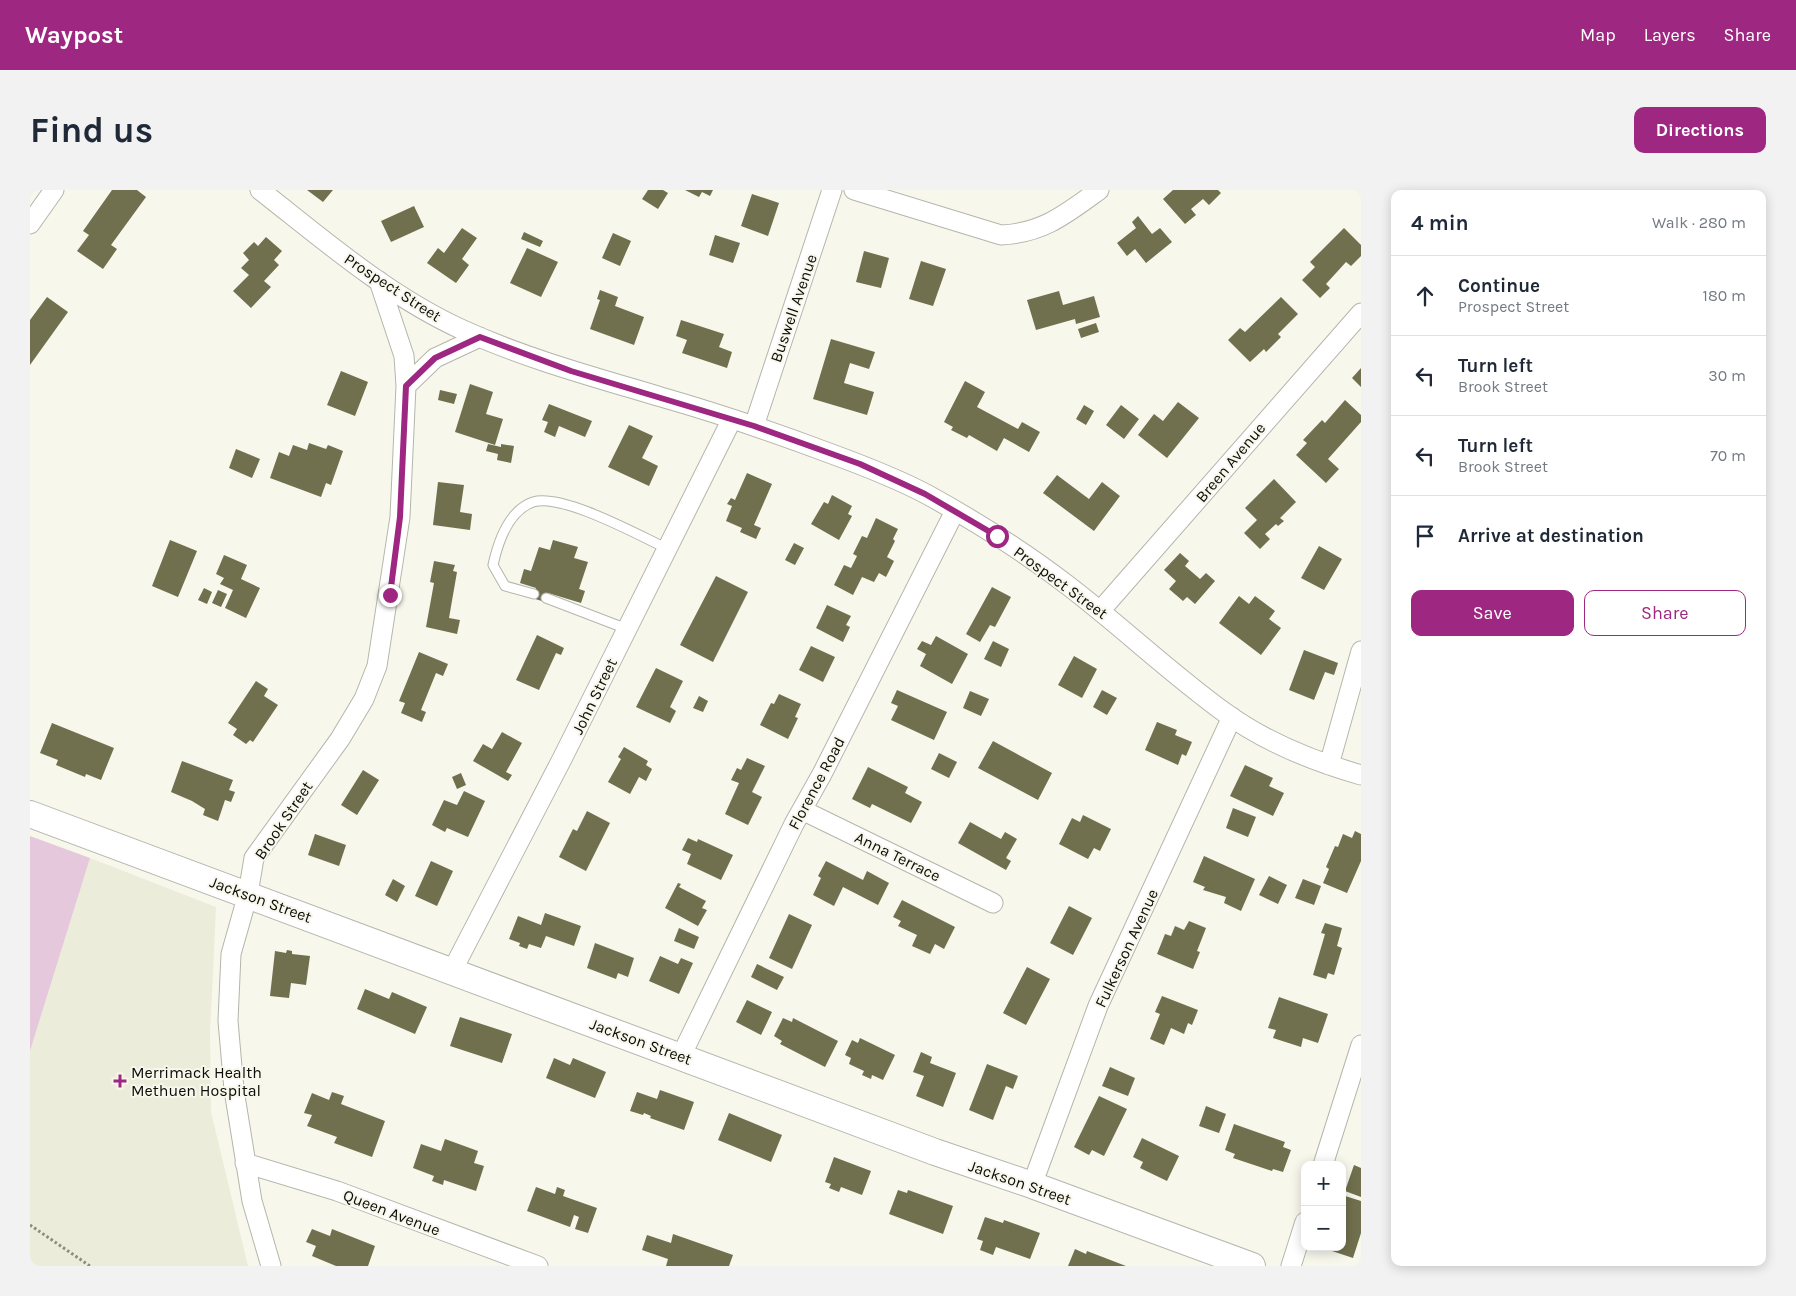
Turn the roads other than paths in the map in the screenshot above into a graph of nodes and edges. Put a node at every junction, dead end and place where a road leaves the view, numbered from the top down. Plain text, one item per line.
1 (54, 190) edge
2 (260, 190) edge
3 (832, 190) edge
4 (854, 190) edge
5 (1099, 190) edge
6 (30, 224) edge
7 (379, 281) junction
8 (1361, 314) edge
9 (480, 337) junction
10 (406, 386) junction
11 (732, 419) junction
12 (754, 426) junction
13 (955, 511) junction
14 (666, 548) junction
15 (534, 594) dead end
16 (546, 598) dead end
17 (1100, 611) junction
18 (627, 628) junction
19 (1361, 651) edge
20 (1232, 717) junction
21 (1328, 765) junction
22 (1361, 775) edge
23 (802, 810) junction
24 (30, 814) edge
25 (248, 894) junction
26 (993, 903) dead end
27 (452, 970) junction
28 (1361, 1045) edge
29 (681, 1056) junction
30 (1324, 1161) edge
31 (245, 1163) junction
32 (1032, 1185) junction
33 (1301, 1235) edge
34 (271, 1266) edge
35 (538, 1266) edge
36 (1252, 1266) edge
37 (1291, 1266) edge

1 - 6 street
2 - 7 street, Prospect Street
3 - 12 street, Buswell Avenue
4 - 5 street
7 - 9 street, Prospect Street
7 - 10 street, Brook Street
8 - 17 street, Breen Avenue
9 - 10 street
9 - 11 street, Prospect Street
10 - 25 street, Brook Street
11 - 12 street, Prospect Street
11 - 14 street, John Street
12 - 13 street, Prospect Street
13 - 17 street, Prospect Street
13 - 23 street, Florence Road
14 - 15 lane
14 - 18 street, John Street
16 - 18 lane
17 - 20 street, Prospect Street
18 - 27 street, John Street
19 - 21 street
20 - 21 street, Prospect Street
20 - 32 street, Fulkerson Avenue
21 - 22 street, Prospect Street
23 - 26 street, Anna Terrace
23 - 29 street, Florence Road
24 - 25 main road, Jackson Street
25 - 27 main road, Jackson Street
25 - 31 street, Brook Street
27 - 29 main road, Jackson Street
28 - 30 street
29 - 32 main road, Jackson Street
31 - 34 street, Brook Street
31 - 35 street, Queen Avenue
32 - 36 main road, Jackson Street
33 - 37 street

